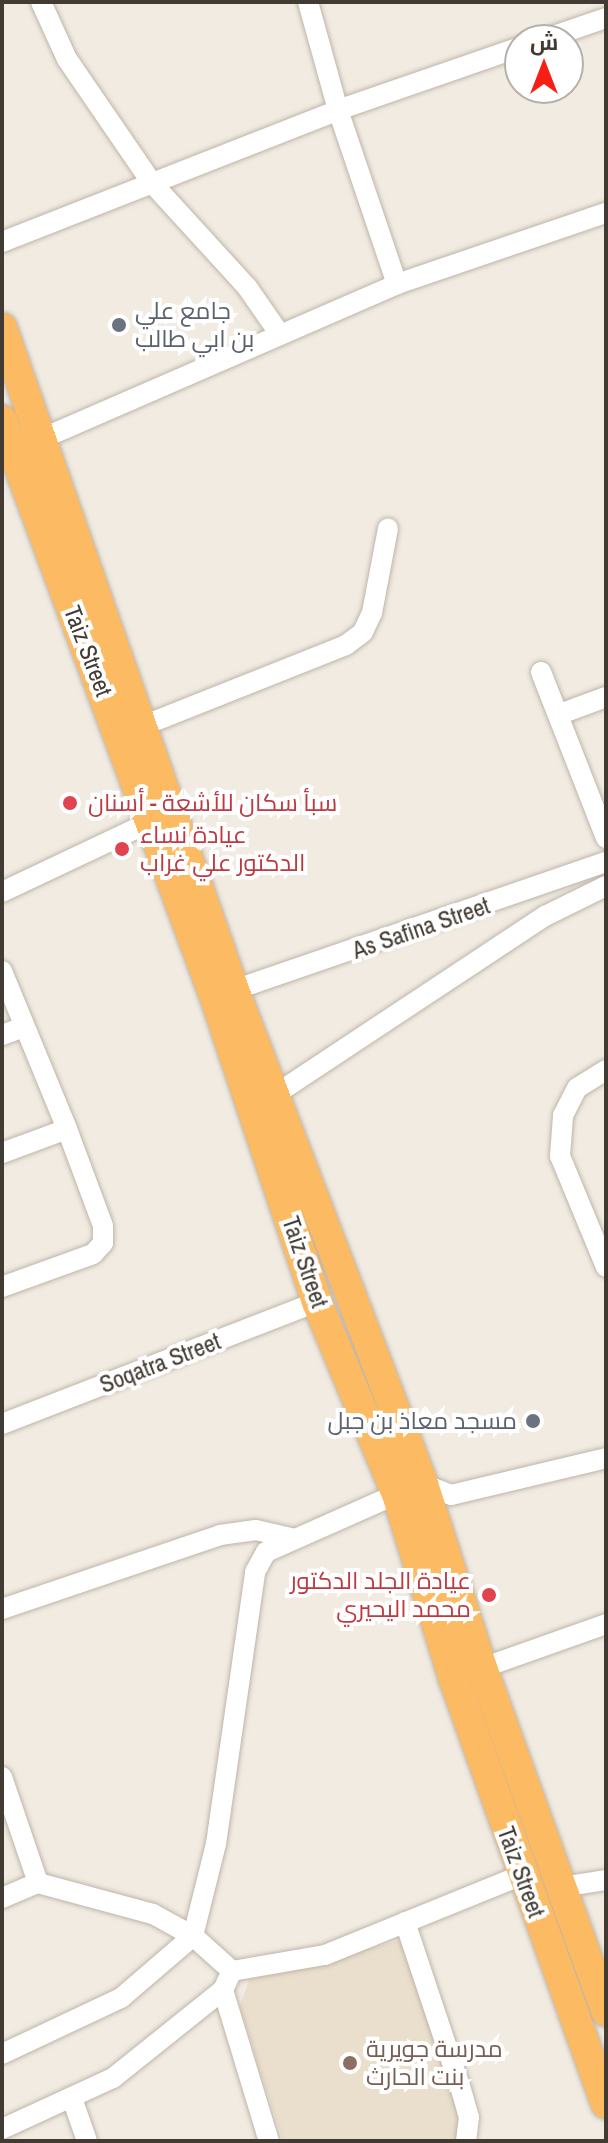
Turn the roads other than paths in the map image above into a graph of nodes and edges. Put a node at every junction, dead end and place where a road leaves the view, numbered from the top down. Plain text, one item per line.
1 (41, 2) edge
2 (308, 2) edge
3 (606, 18) edge
4 (584, 26) edge
5 (504, 53) edge
6 (338, 110) junction
7 (152, 183) junction
8 (606, 213) edge
9 (2, 242) edge
10 (397, 284) junction
11 (2, 328) edge
12 (279, 333) junction
13 (2, 420) edge
14 (41, 439) junction
15 (388, 528) dead end
16 (541, 672) dead end
17 (606, 697) edge
18 (560, 714) junction
19 (131, 730) junction
20 (150, 822) junction
21 (606, 838) edge
22 (606, 862) edge
23 (582, 884) junction
24 (606, 886) edge
25 (2, 892) edge
26 (2, 971) edge
27 (234, 990) junction
28 (24, 1027) junction
29 (2, 1035) edge
30 (606, 1070) edge
31 (276, 1094) junction
32 (67, 1129) junction
33 (2, 1153) edge
34 (606, 1267) edge
35 (2, 1287) edge
36 (332, 1297) junction
37 (2, 1424) edge
38 (606, 1458) edge
39 (410, 1489) junction
40 (442, 1506) junction
41 (294, 1539) junction
42 (2, 1609) edge
43 (606, 1624) edge
44 (482, 1668) junction
45 (454, 1679) junction
46 (2, 1777) edge
47 (522, 1875) junction
48 (606, 1880) edge
49 (38, 1883) junction
50 (561, 1887) junction
51 (2, 1898) edge
52 (405, 1922) junction
53 (193, 1936) junction
54 (232, 1971) junction
55 (223, 1990) junction
56 (606, 2011) edge
57 (2, 2054) edge
58 (73, 2101) junction
59 (606, 2104) edge
60 (2, 2129) edge
61 (87, 2141) edge
62 (269, 2141) edge
63 (466, 2141) edge

1 - 7 street
2 - 6 street
3 - 4 street
5 - 6 street
6 - 7 street
6 - 10 street
7 - 9 street
7 - 12 street
8 - 10 street
10 - 12 street
11 - 14 highway, Taiz Street
12 - 14 street
13 - 19 highway, Taiz Street
14 - 19 highway, Taiz Street
15 - 19 street
16 - 18 street
17 - 18 street
18 - 21 street
19 - 20 highway, Taiz Street
19 - 27 highway, Taiz Street
20 - 25 street
20 - 36 highway, Taiz Street
22 - 23 street, As Safina Street
23 - 24 street, As Safina Street
23 - 27 street, As Safina Street
23 - 31 street, As Safina Street
26 - 28 street
27 - 31 highway, Taiz Street
28 - 29 street
28 - 32 street
30 - 34 street
31 - 36 highway, Taiz Street
32 - 33 street
32 - 35 street
36 - 37 street, Soqatra Street
36 - 39 highway, Taiz Street
38 - 40 street
39 - 40 highway, Taiz Street
39 - 41 street
39 - 45 highway, Taiz Street
40 - 44 highway, Taiz Street
41 - 42 street
41 - 53 street
43 - 44 street
44 - 45 highway
44 - 50 highway, Taiz Street
45 - 47 highway, Taiz Street
46 - 49 street
47 - 52 street
47 - 59 highway, Taiz Street
48 - 50 street
49 - 51 street
49 - 53 street
50 - 56 highway, Taiz Street
52 - 54 street
52 - 63 street
53 - 54 street
53 - 57 street
54 - 55 street
55 - 58 street
55 - 62 street
58 - 60 street
58 - 61 street

